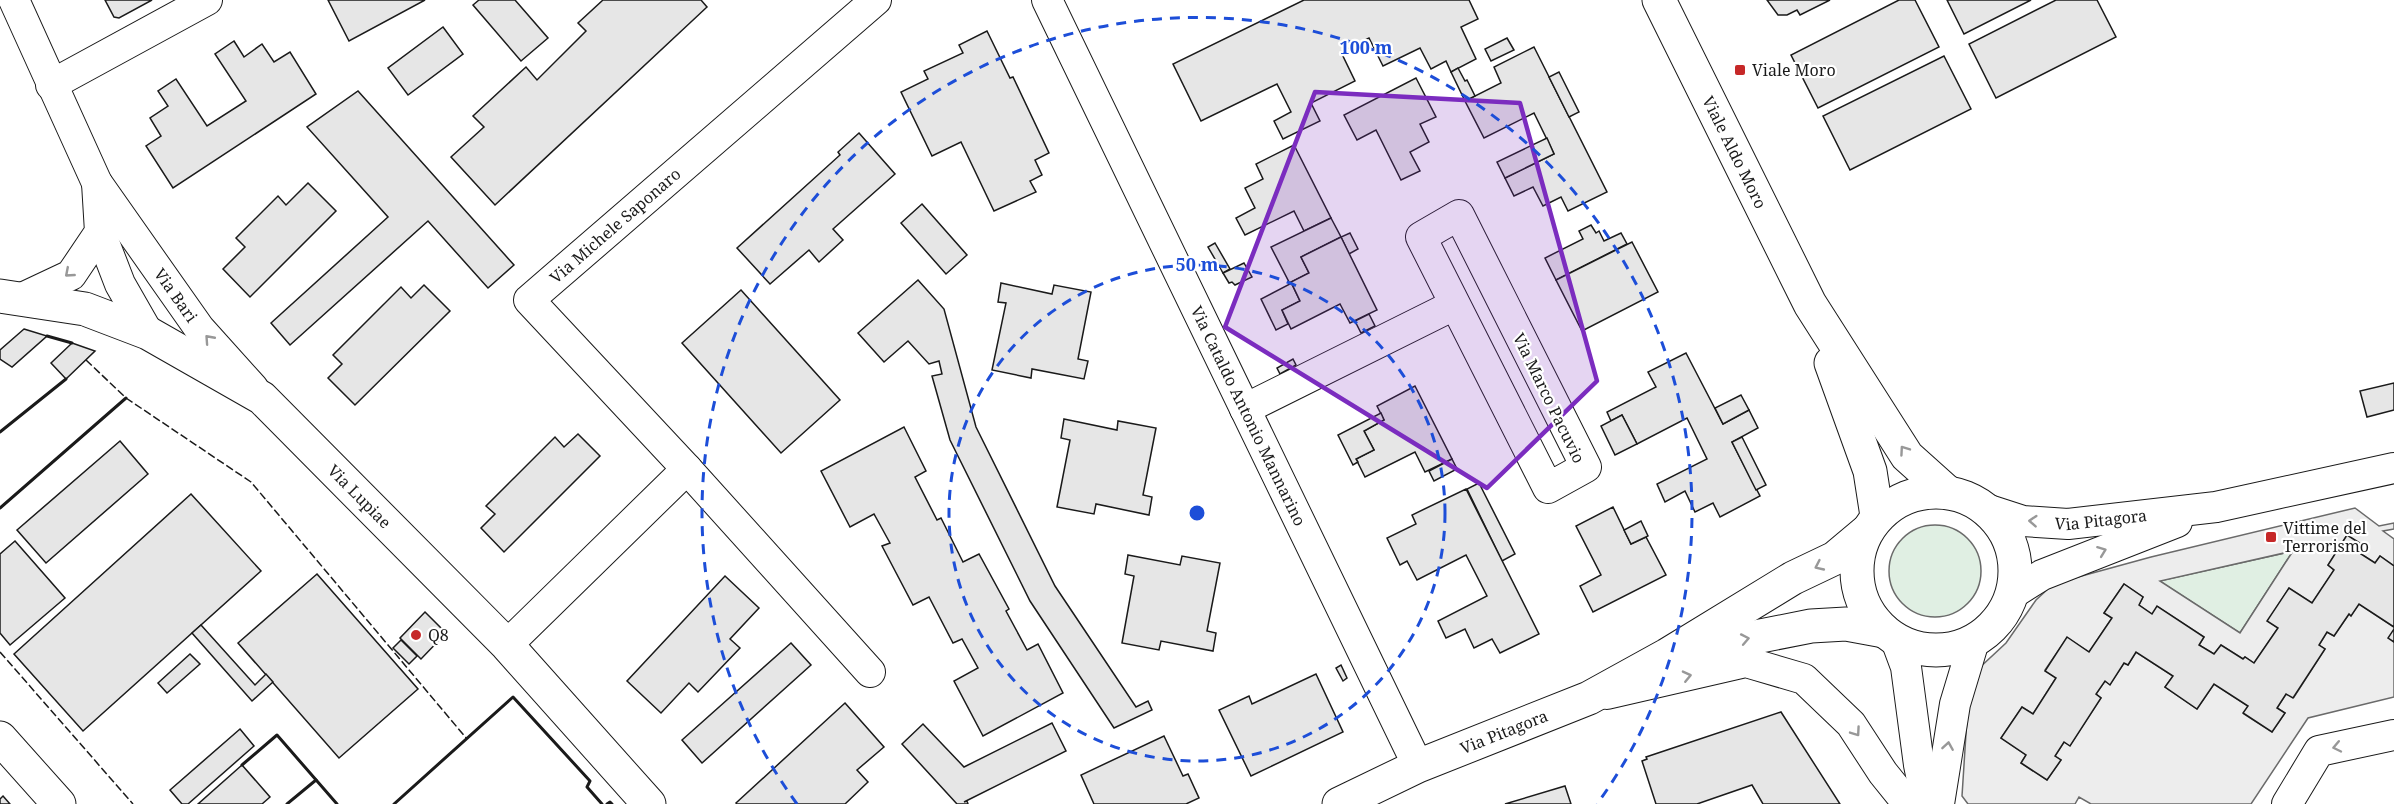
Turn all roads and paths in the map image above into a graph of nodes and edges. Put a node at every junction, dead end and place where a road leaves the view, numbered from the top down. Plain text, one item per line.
1 (14, 0) edge
2 (207, 0) edge
3 (876, 0) edge
4 (1047, 0) edge
5 (1659, 0) edge
6 (51, 85) junction
7 (97, 183) junction
8 (100, 232) junction
9 (10, 297) edge
10 (1810, 304) junction
11 (1454, 305) junction
12 (148, 333) junction
13 (262, 398) junction
14 (1245, 409) junction
15 (2394, 468) edge
16 (687, 469) junction
17 (1946, 491) junction
18 (2216, 507) junction
19 (1986, 508) junction
20 (1872, 524) junction
21 (2012, 594) junction
22 (1890, 635) junction
23 (1974, 641) junction
24 (507, 645) junction
25 (1667, 655) junction
26 (870, 672) dead end
27 (1589, 698) junction
28 (2394, 735) edge
29 (0, 739) edge
30 (1418, 766) junction
31 (59, 804) edge
32 (649, 804) edge
33 (1339, 804) edge
34 (1908, 804) edge
35 (1927, 804) edge
36 (1939, 804) edge
37 (2287, 804) edge

1 - 6 street, Via Bari
2 - 6 street
3 - 16 street, Via Michele Saponaro
4 - 14 street, Via Cataldo Antonio Mannarino
5 - 10 street, Viale Aldo Moro
6 - 7 street, Via Bari
7 - 8 street, Via Bari
13 -> 7 street, Via Bari
8 -> 9 street
8 - 12 street, Via Bari
9 - 12 street, Via Lupiae
17 -> 10 street, Viale Aldo Moro
10 - 20 street, Viale Aldo Moro
11 - 11 street, Via Marco Pacuvio
11 - 14 street
12 - 13 street, Via Lupiae
13 - 24 street, Via Lupiae
14 - 30 street, Via Cataldo Antonio Mannarino
15 - 18 street, Via Pitagora
16 - 24 street
16 - 26 street, Via Michele Saponaro
17 - 19 street, Via Pitagora
17 - 20 street, Via Pitagora
18 -> 19 street, Via Pitagora
21 -> 18 street, Via Pitagora
19 - 21 street, Via Pitagora
20 - 22 street
20 -> 25 street, Via Pitagora
21 - 23 street, Via Pitagora
22 - 23 street, Via Pitagora
25 -> 22 street, Via Pitagora
22 - 35 street
36 -> 23 street
24 - 32 street, Via Lupiae
25 - 27 street, Via Pitagora
27 - 30 street, Via Pitagora
27 -> 34 street
28 -> 37 street
29 - 31 street
30 - 33 street, Via Pitagora

